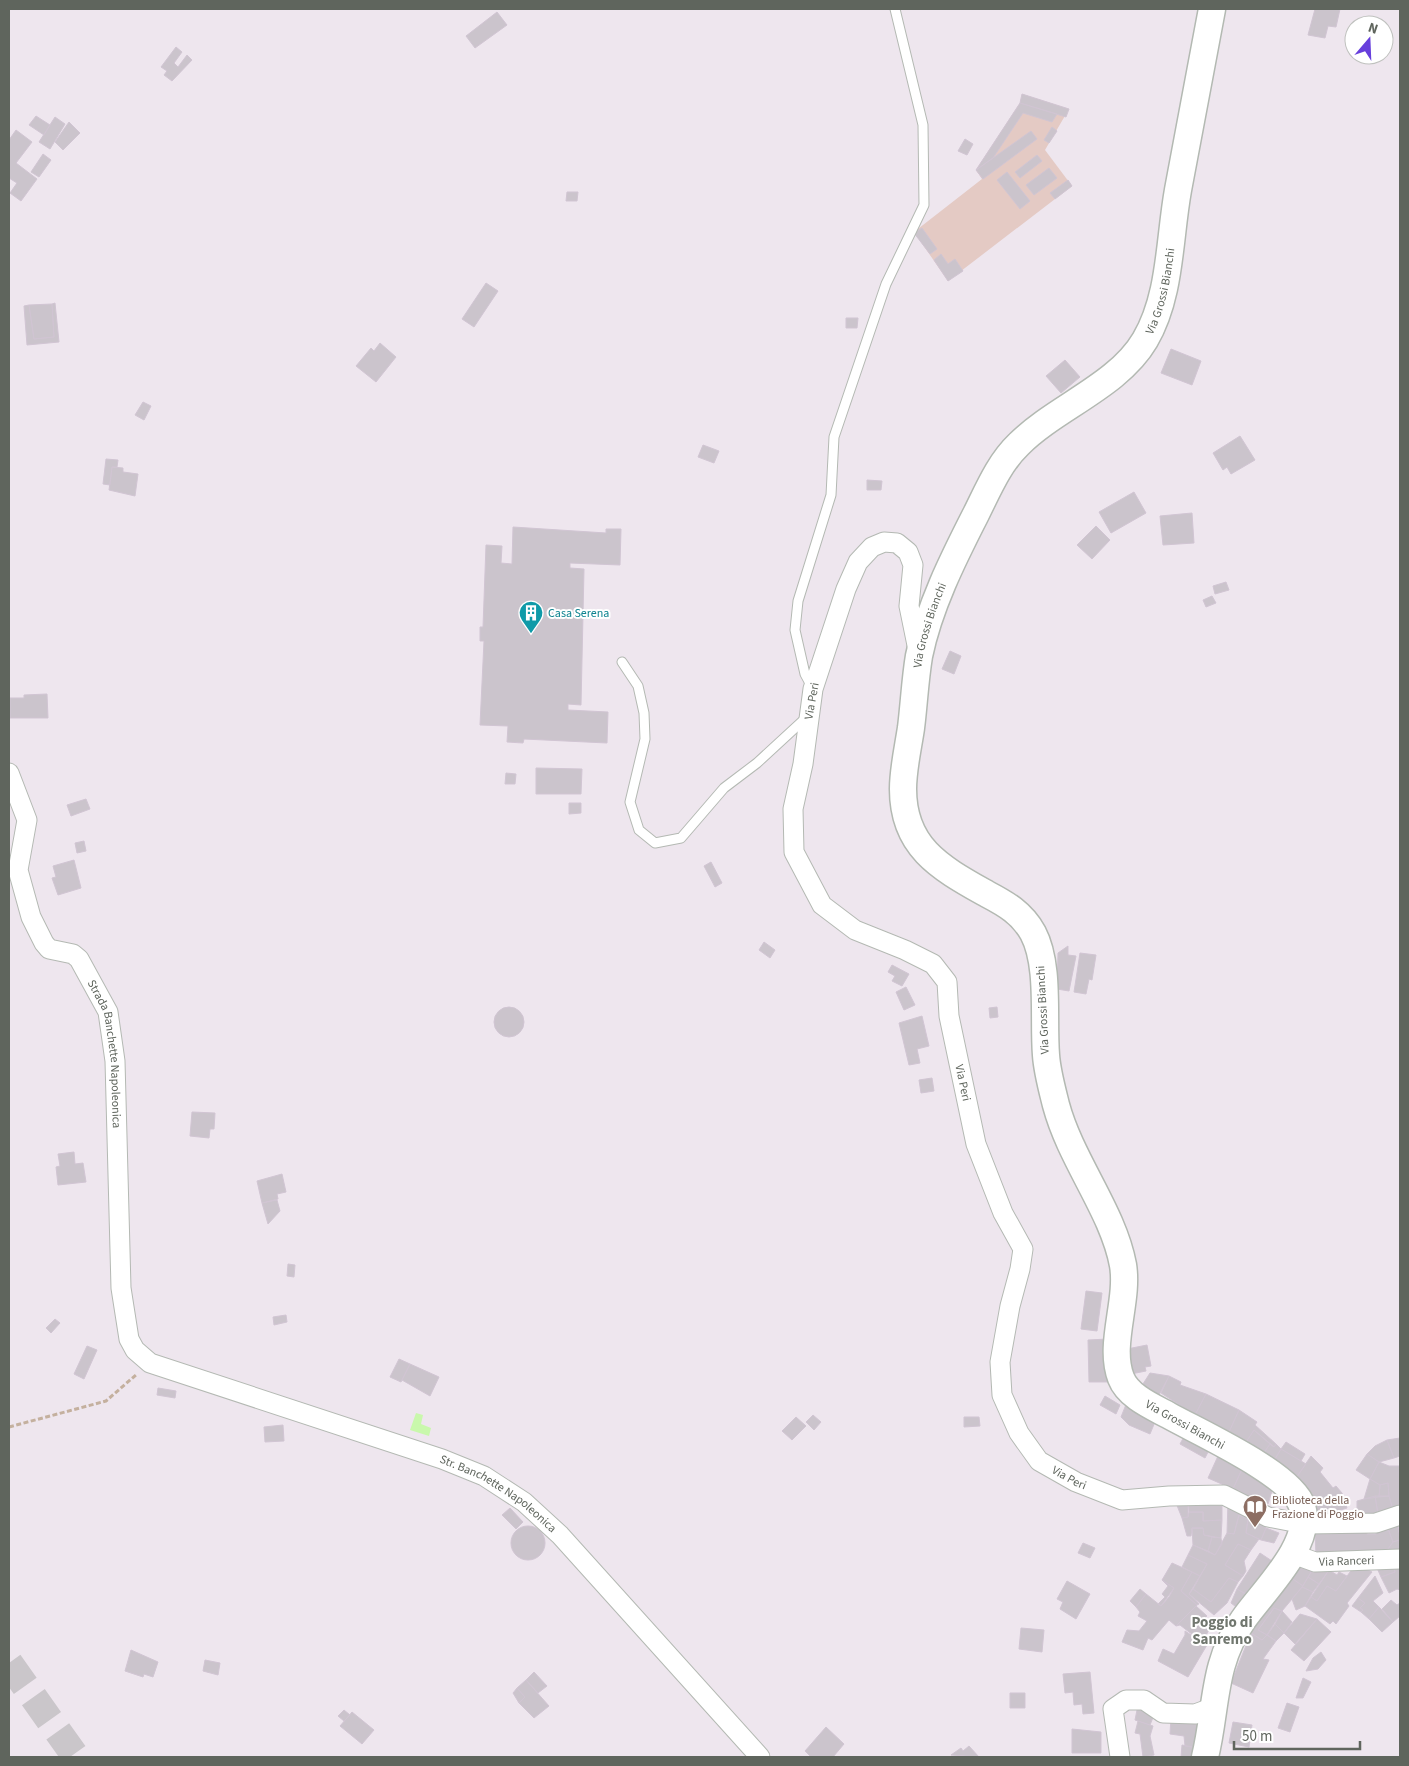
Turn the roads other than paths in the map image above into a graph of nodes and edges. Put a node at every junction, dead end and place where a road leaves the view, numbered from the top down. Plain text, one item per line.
1 (895, 9) edge
2 (1212, 9) edge
3 (919, 656) junction
4 (622, 662) dead end
5 (813, 690) junction
6 (810, 714) junction
7 (9, 773) edge
8 (150, 1363) joint
9 (1400, 1515) edge
10 (1304, 1524) junction
11 (1293, 1554) junction
12 (1400, 1559) edge
13 (1214, 1707) junction
14 (1211, 1751) edge
15 (760, 1757) edge
16 (1120, 1757) edge

1 - 5 lane
2 - 3 main road, Via Grossi Bianchi
3 - 5 street, Via Peri
3 - 10 main road, Via Grossi Bianchi
4 - 6 lane
5 - 6 street, Via Peri
6 - 10 street, Via Peri
7 - 8 street, Strada Banchette Napoleonica
8 - 15 street, Str. Banchette Napoleonica
9 - 10 street, Via Peri
10 - 11 main road
11 - 12 street, Via Ranceri
11 - 13 main road
13 - 14 main road
13 - 16 street

